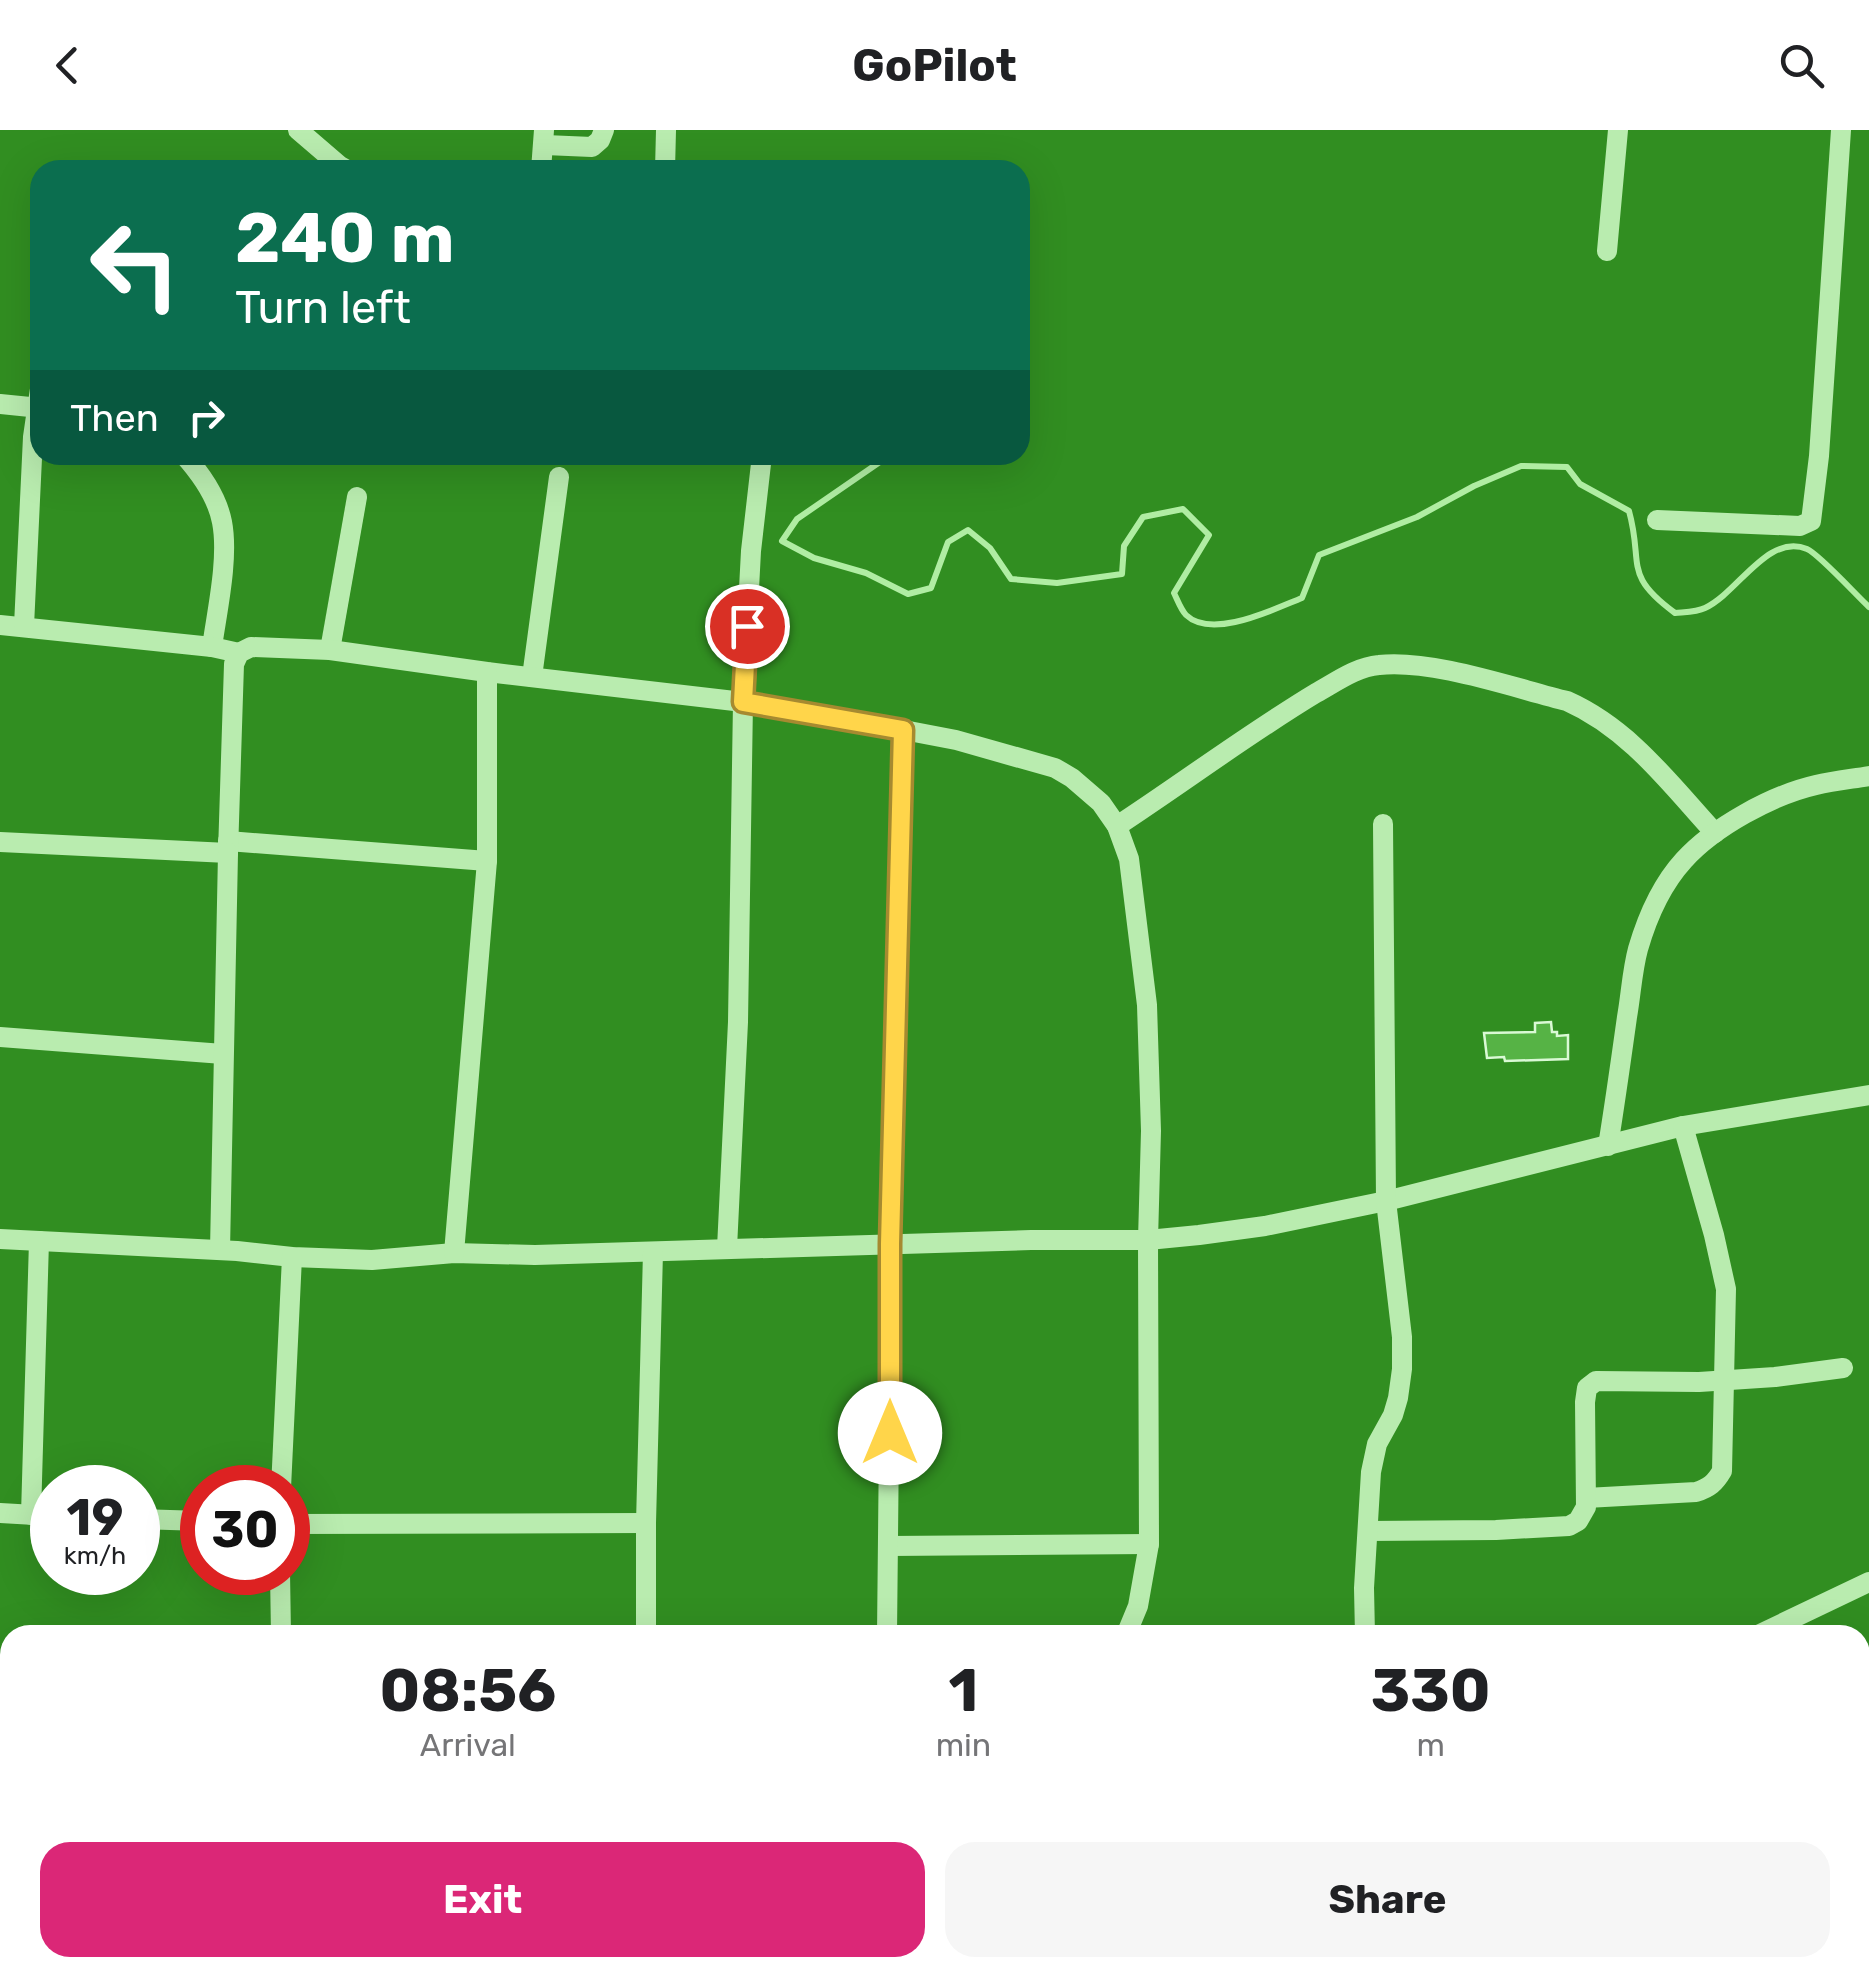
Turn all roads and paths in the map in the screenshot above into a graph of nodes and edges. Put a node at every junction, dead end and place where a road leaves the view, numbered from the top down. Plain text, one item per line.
1 (604, 130) edge
2 (666, 130) edge
3 (1618, 130) edge
4 (1842, 130) edge
5 (305, 132) edge
6 (544, 137) edge
7 (332, 160) edge
8 (665, 160) edge
9 (1607, 250) dead end
10 (30, 402) edge
11 (0, 404) edge
12 (32, 465) edge
13 (193, 465) edge
14 (761, 465) edge
15 (559, 477) dead end
16 (357, 497) dead end
17 (1657, 520) dead end
18 (0, 625) edge
19 (24, 626) junction
20 (212, 647) junction
21 (330, 650) junction
22 (239, 653) junction
23 (487, 672) junction
24 (532, 677) junction
25 (743, 702) junction
26 (903, 730) junction
27 (1869, 776) edge
28 (1383, 824) dead end
29 (1118, 826) junction
30 (1715, 833) junction
31 (0, 842) edge
32 (228, 847) junction
33 (487, 862) junction
34 (0, 1038) edge
35 (223, 1054) junction
36 (1869, 1095) edge
37 (1683, 1126) junction
38 (1608, 1146) junction
39 (1386, 1200) junction
40 (0, 1238) edge
41 (1148, 1240) junction
42 (39, 1241) junction
43 (890, 1244) junction
44 (727, 1248) junction
45 (220, 1250) junction
46 (653, 1252) junction
47 (454, 1254) junction
48 (292, 1257) junction
49 (1844, 1368) dead end
50 (1725, 1380) junction
51 (41, 1465) edge
52 (282, 1465) edge
53 (1586, 1498) junction
54 (0, 1512) edge
55 (30, 1514) edge
56 (646, 1523) junction
57 (310, 1524) edge
58 (1368, 1531) junction
59 (1149, 1544) junction
60 (889, 1546) junction
61 (1869, 1582) edge
62 (281, 1595) edge
63 (282, 1625) edge
64 (646, 1625) edge
65 (887, 1625) edge
66 (1130, 1625) edge
67 (1365, 1625) edge
68 (1779, 1625) edge

1 - 6 street
2 - 8 street
3 - 9 street
4 - 17 street
5 - 7 street
10 - 11 street
12 - 19 street
13 - 20 street
14 - 25 street
15 - 24 street
16 - 21 street
18 - 19 street
19 - 20 street
20 - 22 street
21 - 22 street
21 - 23 street
22 - 32 street
23 - 24 street
23 - 33 street
24 - 25 street
25 - 26 street
25 - 44 street
26 - 29 street
26 - 43 street
27 - 30 street
28 - 39 street
29 - 30 street
29 - 41 street
30 - 38 street
31 - 32 street
32 - 33 street
32 - 35 street
33 - 47 street
34 - 35 street
35 - 45 street
36 - 37 street
37 - 38 street
37 - 50 street
38 - 39 street
39 - 41 street
39 - 58 street
40 - 42 street
41 - 43 street
41 - 59 street
42 - 45 street
42 - 51 street
43 - 44 street
43 - 60 street
44 - 46 street
45 - 48 street
46 - 47 street
46 - 56 street
47 - 48 street
48 - 52 street
49 - 50 street
50 - 53 street
50 - 53 street
53 - 58 street
54 - 55 street
56 - 57 street
56 - 64 street
58 - 67 street
59 - 60 street
59 - 66 street
60 - 65 street
61 - 68 street
62 - 63 street

